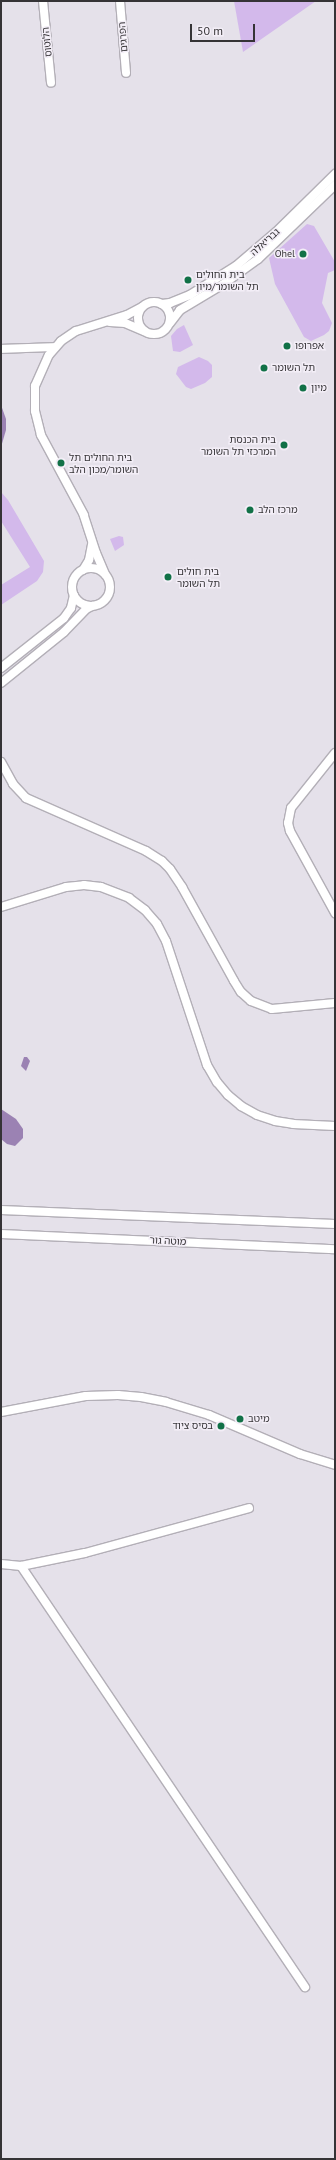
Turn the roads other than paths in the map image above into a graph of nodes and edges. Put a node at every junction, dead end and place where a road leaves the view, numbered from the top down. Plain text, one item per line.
1 (43, 1) edge
2 (120, 1) edge
3 (126, 73) dead end
4 (51, 83) dead end
5 (335, 174) edge
6 (335, 185) edge
7 (162, 304) junction
8 (142, 307) junction
9 (97, 323) junction
10 (170, 323) junction
11 (148, 333) junction
12 (55, 347) junction
13 (1, 349) edge
14 (92, 541) junction
15 (82, 570) junction
16 (105, 574) junction
17 (74, 595) junction
18 (92, 606) junction
19 (1, 668) edge
20 (1, 683) edge
21 (335, 753) edge
22 (1, 762) edge
23 (1, 908) edge
24 (335, 913) edge
25 (335, 1003) edge
26 (335, 1126) edge
27 (1, 1210) edge
28 (335, 1224) edge
29 (1, 1234) edge
30 (335, 1249) edge
31 (1, 1412) edge
32 (335, 1465) edge
33 (249, 1508) dead end
34 (1, 1564) edge
35 (21, 1566) junction
36 (305, 1987) dead end

1 - 4 street, הלוטוס
2 - 3 street, הפרגים
5 - 7 street, גבריאלה
6 - 10 street, גבריאלה
7 - 8 street
7 - 10 street
8 - 9 street
8 - 11 street
9 - 11 street
9 - 12 street
10 - 11 street
12 - 13 street
12 - 14 street
14 - 15 street
14 - 16 street
15 - 16 street
15 - 17 street
16 - 18 street
17 - 18 street
17 - 19 street
18 - 20 street
21 - 24 street
22 - 25 street
23 - 26 street
27 - 28 street
29 - 30 street, מוטה גור
31 - 32 street
33 - 35 street
34 - 35 street
35 - 36 street

